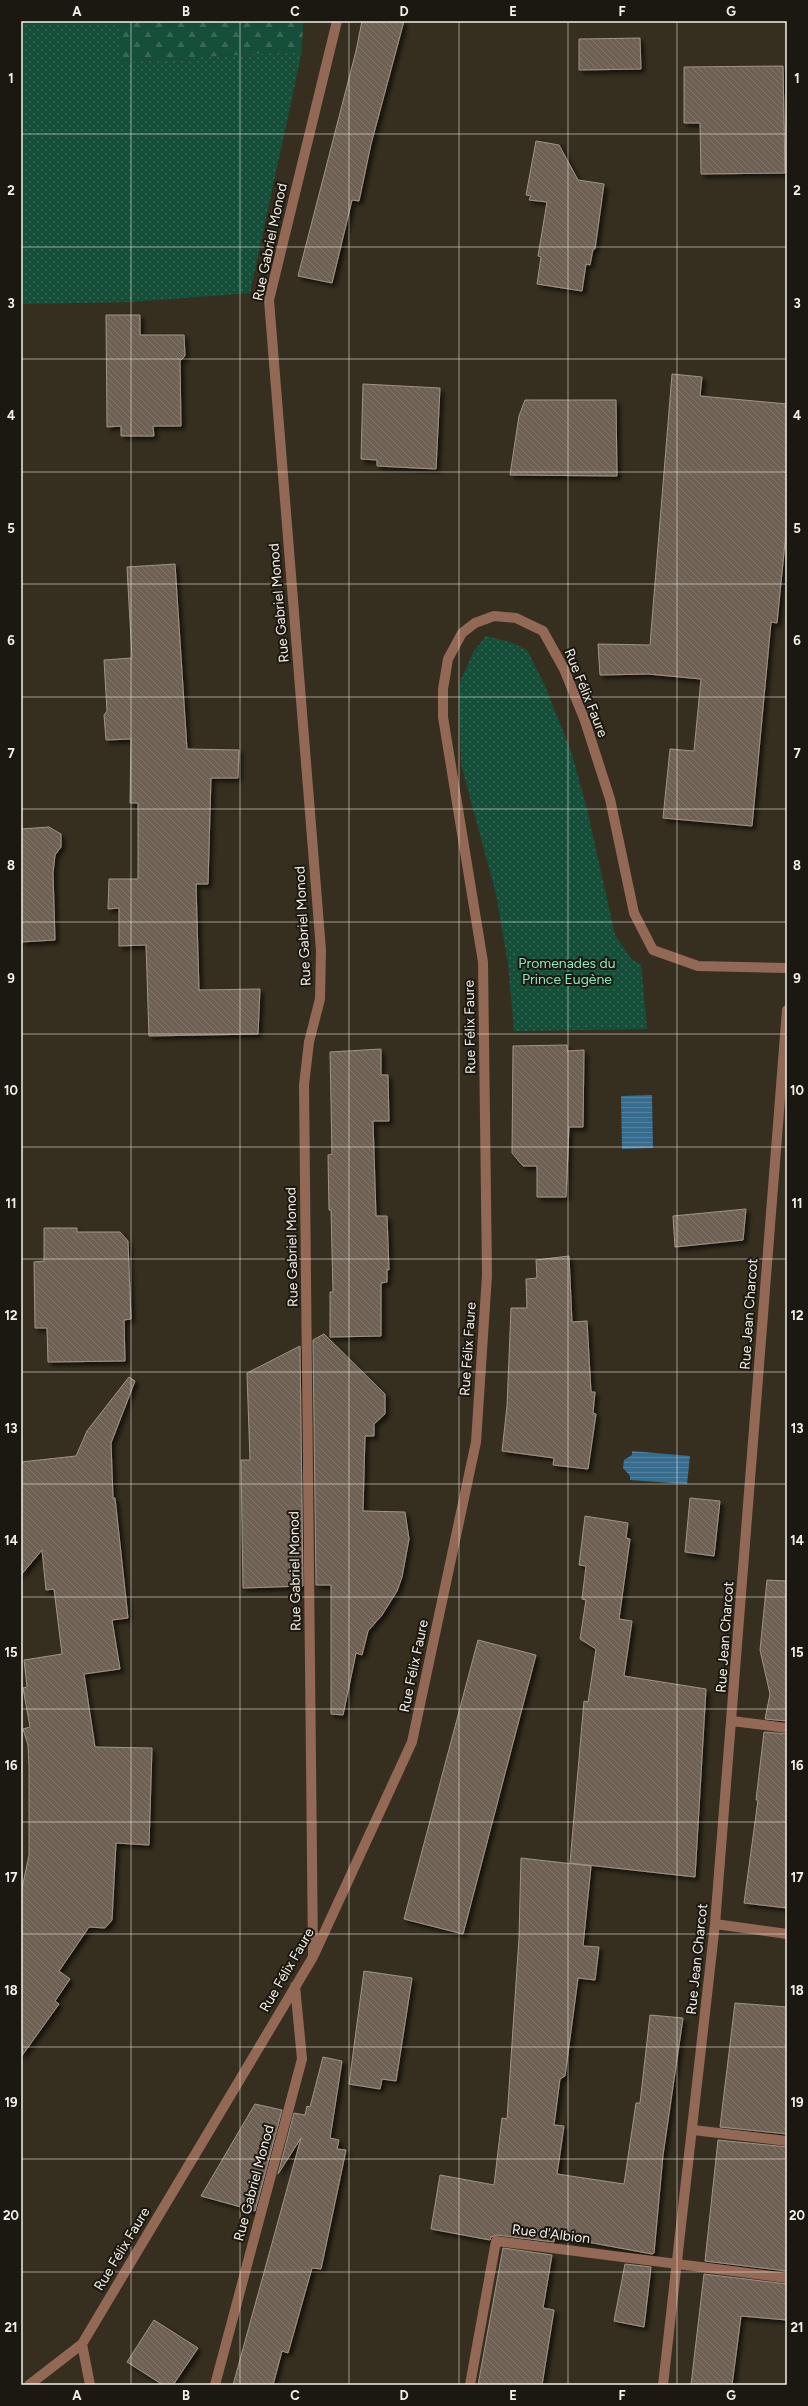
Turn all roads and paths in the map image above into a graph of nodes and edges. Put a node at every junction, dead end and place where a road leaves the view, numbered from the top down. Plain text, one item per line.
1 (337, 21) edge
2 (787, 968) edge
3 (787, 1010) edge
4 (732, 1721) junction
5 (787, 1728) edge
6 (716, 1924) junction
7 (787, 1934) edge
8 (313, 1957) junction
9 (295, 1986) junction
10 (693, 2130) junction
11 (787, 2141) edge
12 (677, 2264) junction
13 (787, 2278) edge
14 (82, 2344) junction
15 (29, 2385) edge
16 (90, 2385) edge
17 (215, 2385) edge
18 (470, 2385) edge
19 (663, 2385) edge

1 - 8 street, Rue Gabriel Monod
2 - 8 street, Rue Félix Faure
3 - 4 street, Rue Jean Charcot
4 - 5 street
4 - 6 street, Rue Jean Charcot
6 - 7 street
6 - 10 street, Rue Jean Charcot
8 - 9 street, Rue Félix Faure
9 - 14 street, Rue Félix Faure
9 - 17 street, Rue Gabriel Monod
10 - 11 street
10 - 12 street, Rue Jean Charcot
12 - 13 street
12 - 18 street, Rue d'Albion
12 - 19 street, Rue Jean Charcot
14 - 15 street, Rue Félix Faure
14 - 16 street

